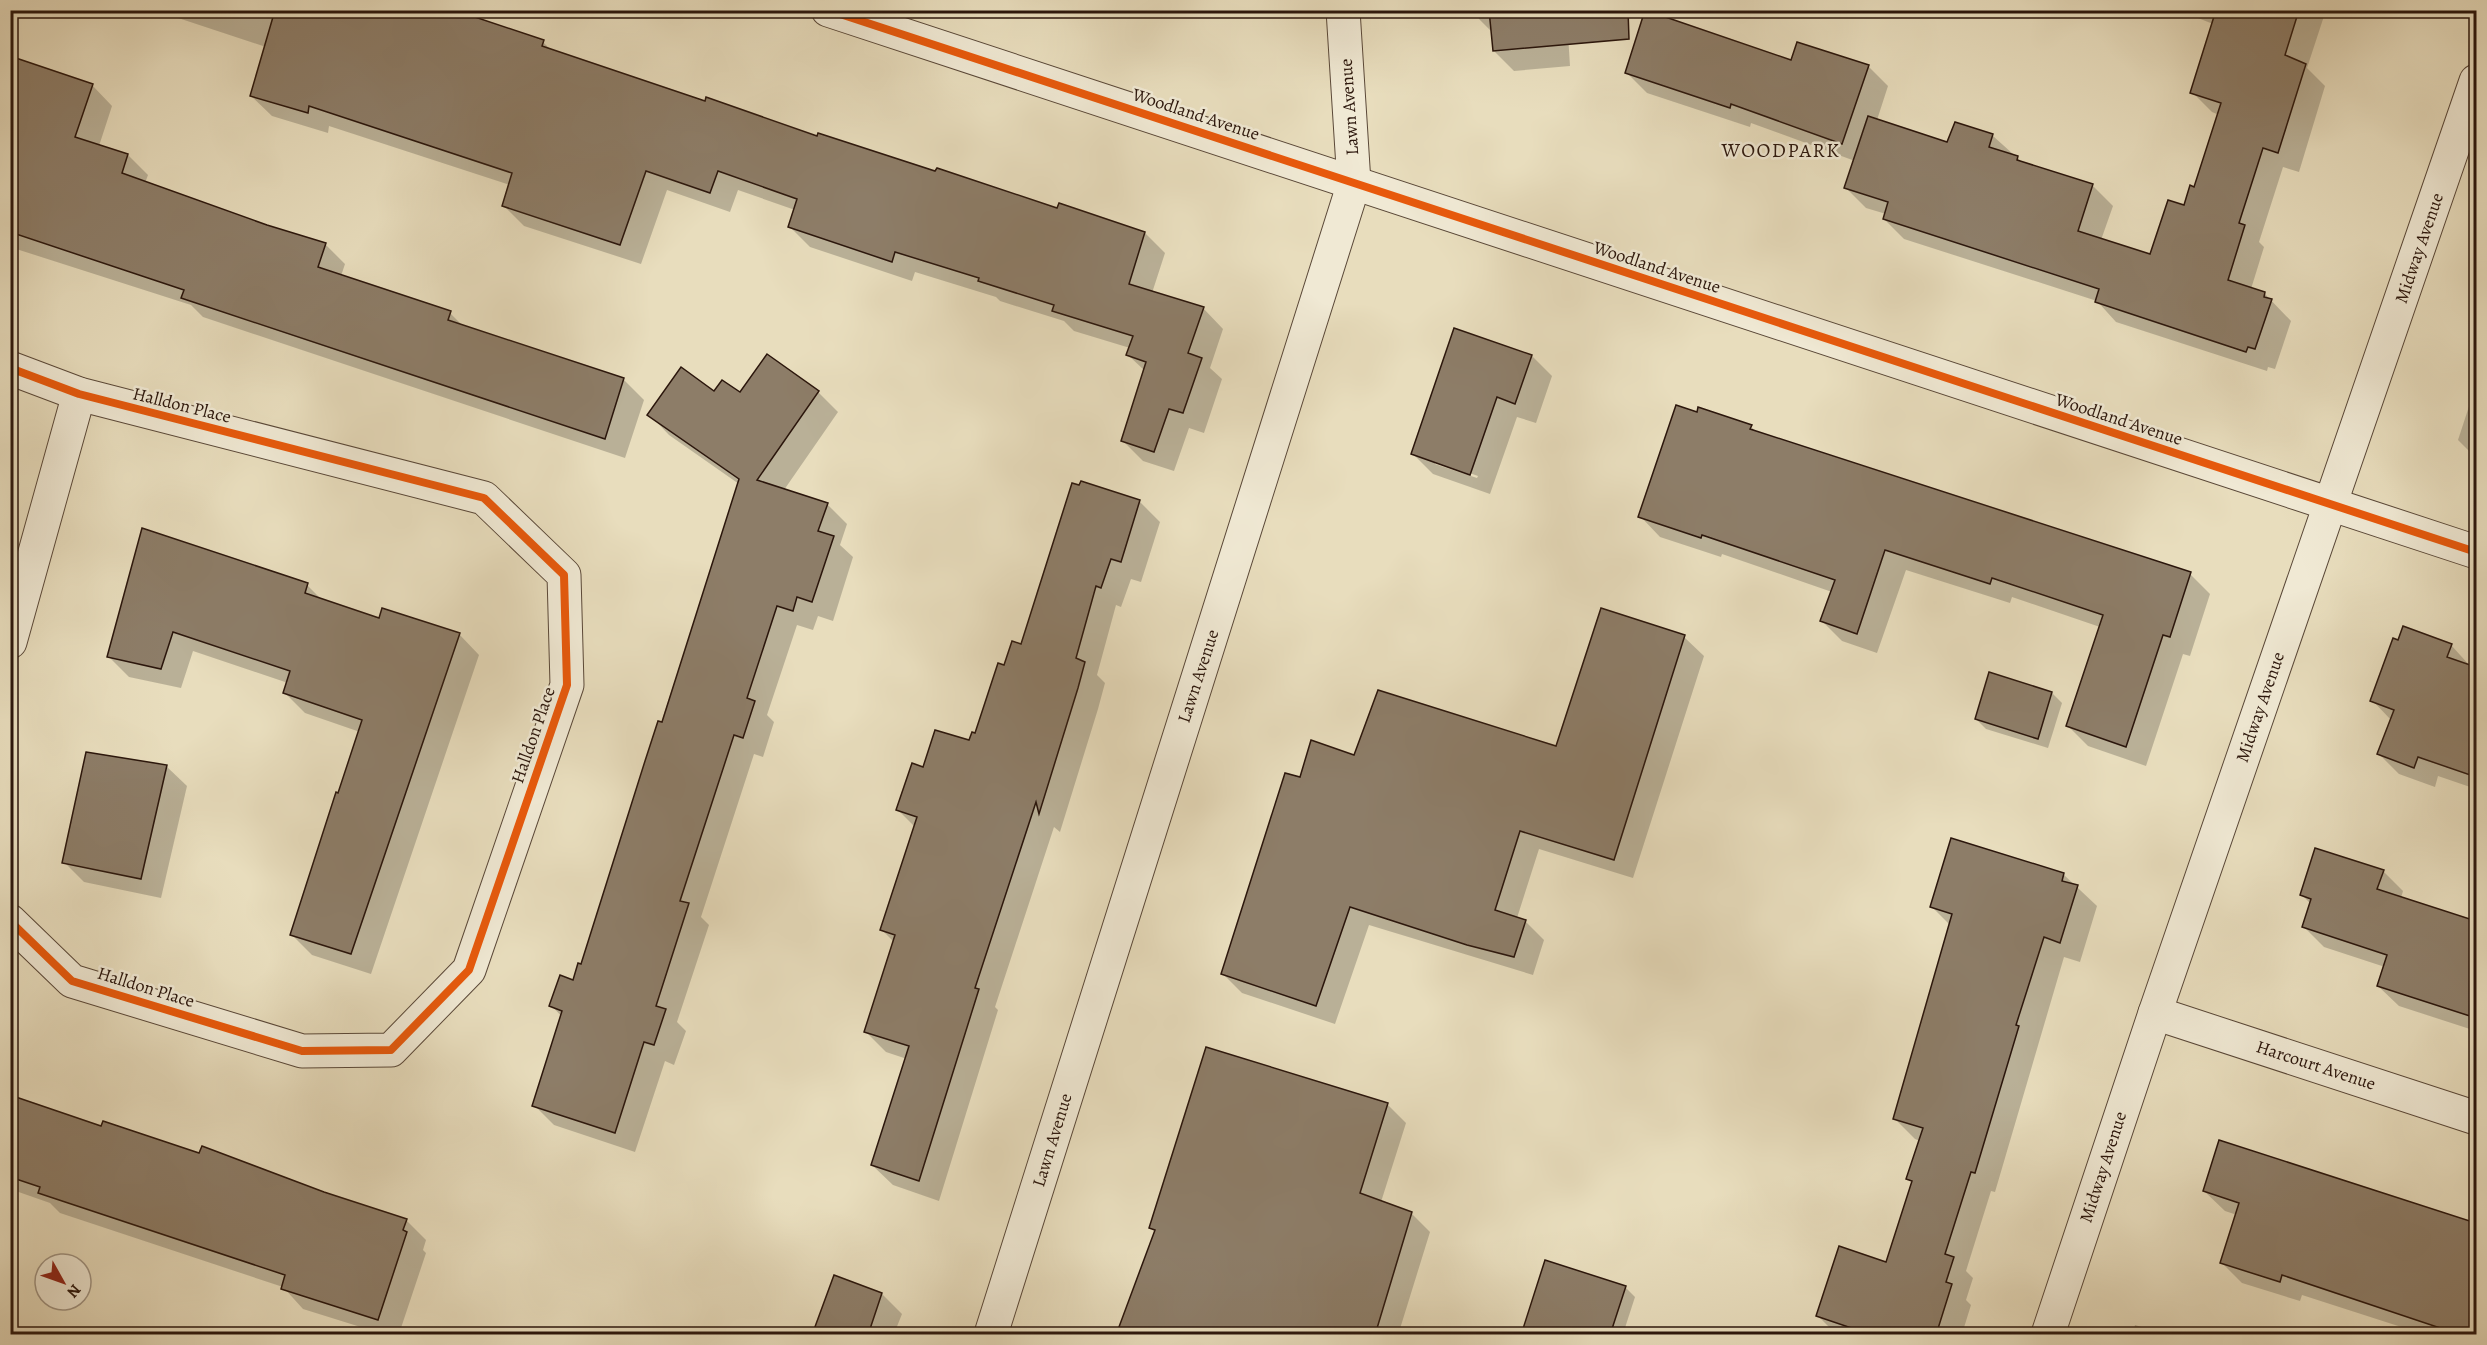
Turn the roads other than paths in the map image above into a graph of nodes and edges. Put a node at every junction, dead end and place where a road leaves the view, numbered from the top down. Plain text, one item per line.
1 (828, 10) edge
2 (1343, 10) edge
3 (2476, 81) edge
4 (1354, 183) junction
5 (10, 368) edge
6 (79, 394) junction
7 (2330, 505) junction
8 (2476, 552) edge
9 (10, 642) edge
10 (10, 921) edge
11 (2154, 1013) junction
12 (2476, 1118) edge
13 (991, 1335) edge
14 (2048, 1335) edge

1 - 4 street, Woodland Avenue
2 - 4 street, Lawn Avenue
3 - 7 street, Midway Avenue
4 - 7 street, Woodland Avenue
4 - 13 street, Lawn Avenue
5 - 6 street, Halldon Place
6 - 9 street
6 - 10 street, Halldon Place
7 - 8 street, Woodland Avenue
7 - 11 street, Midway Avenue
11 - 12 street, Harcourt Avenue
11 - 14 street, Midway Avenue

